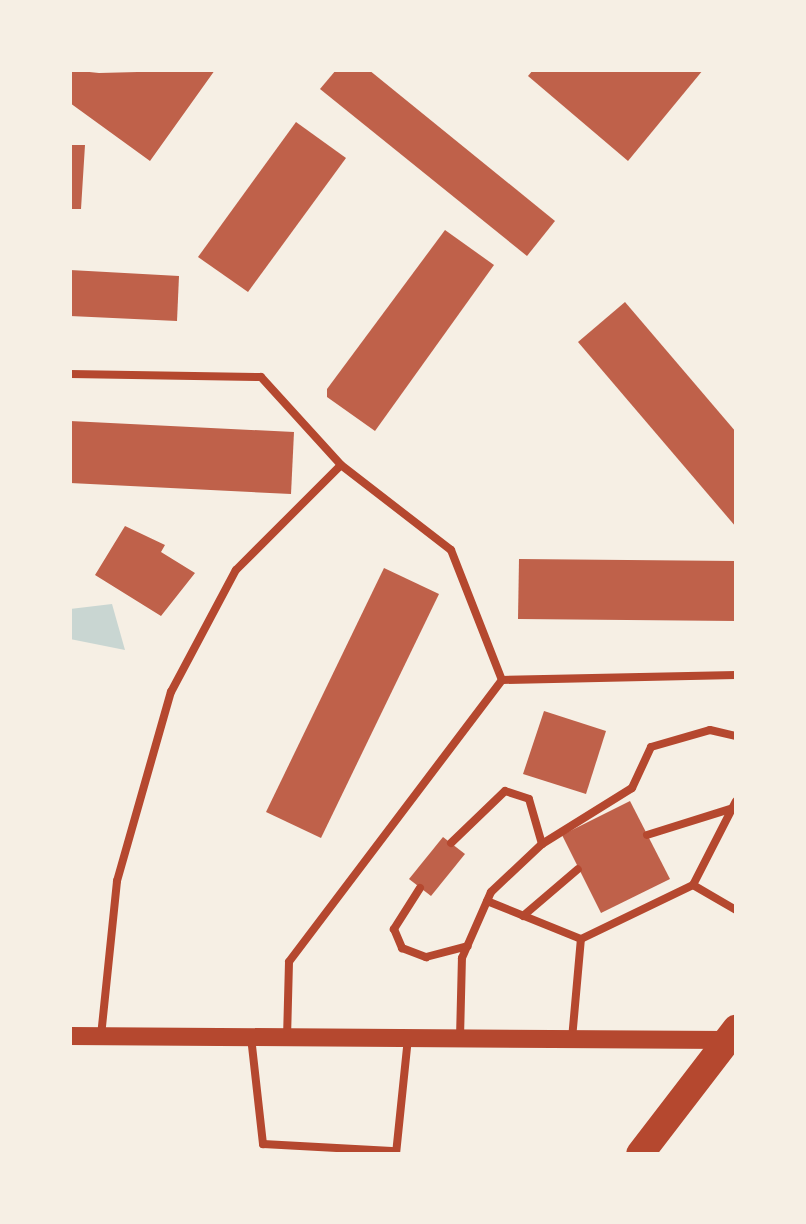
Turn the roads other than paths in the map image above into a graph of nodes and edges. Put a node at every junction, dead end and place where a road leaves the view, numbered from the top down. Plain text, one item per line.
1 (70, 374) edge
2 (341, 465) junction
3 (736, 675) edge
4 (502, 680) junction
5 (736, 736) edge
6 (734, 804) edge
7 (648, 835) dead end
8 (451, 843) dead end
9 (542, 844) junction
10 (578, 869) dead end
11 (693, 886) junction
12 (420, 888) dead end
13 (487, 901) junction
14 (736, 910) edge
15 (523, 916) junction
16 (581, 939) junction
17 (468, 946) junction
18 (732, 1034) edge
19 (70, 1036) edge
20 (101, 1036) junction
21 (251, 1037) junction
22 (287, 1037) junction
23 (408, 1038) junction
24 (460, 1038) junction
25 (572, 1039) junction
26 (394, 1152) edge
27 (640, 1154) edge

1 - 2 lane
2 - 4 lane
2 - 20 lane
3 - 4 lane
4 - 22 lane
5 - 9 lane
6 - 7 lane
6 - 11 lane
8 - 9 lane
9 - 13 lane
10 - 15 lane
11 - 14 lane
11 - 16 lane
12 - 17 lane
13 - 15 lane
13 - 17 lane
15 - 16 lane
16 - 25 lane
17 - 24 lane
18 - 25 street
18 - 27 highway
19 - 20 street
20 - 21 street
21 - 22 street
21 - 26 lane
22 - 23 street
23 - 24 street
23 - 26 lane
24 - 25 street

